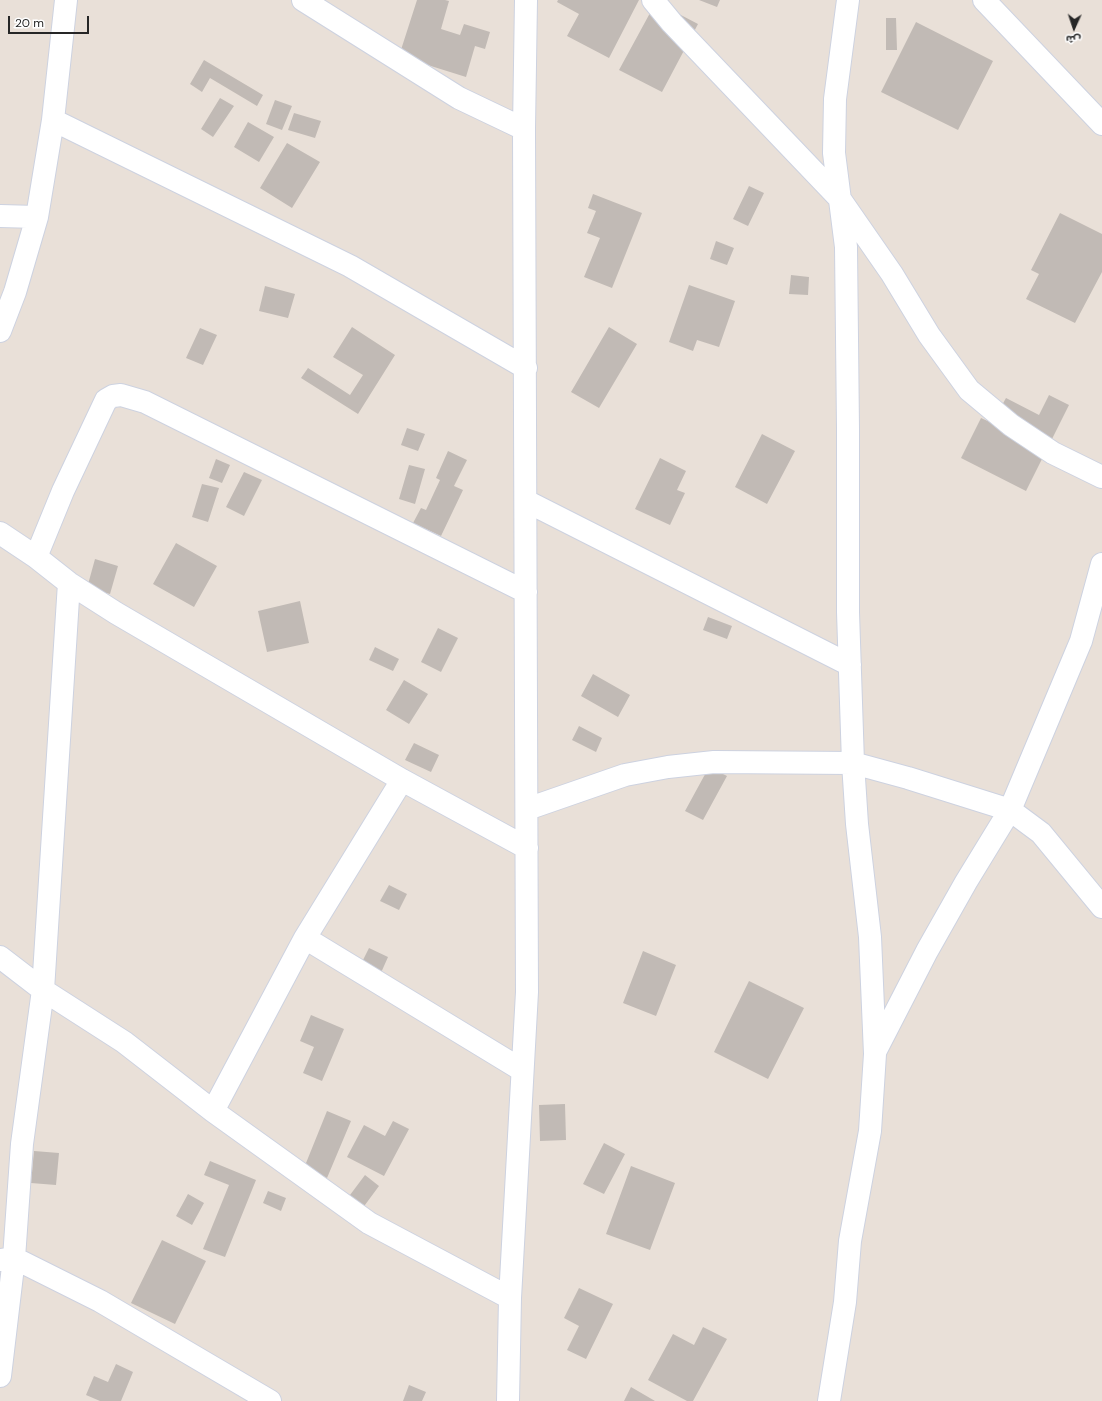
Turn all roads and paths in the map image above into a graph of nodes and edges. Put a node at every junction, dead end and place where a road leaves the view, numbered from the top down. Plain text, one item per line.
1 (66, 0) edge
2 (303, 0) edge
3 (526, 0) edge
4 (653, 0) edge
5 (848, 0) edge
6 (984, 0) edge
7 (53, 120) junction
8 (1102, 124) edge
9 (524, 129) junction
10 (840, 199) junction
11 (0, 216) edge
12 (37, 217) junction
13 (0, 331) edge
14 (526, 368) junction
15 (1102, 477) edge
16 (526, 501) junction
17 (0, 532) edge
18 (36, 557) junction
19 (1102, 564) edge
20 (69, 583) junction
21 (526, 592) junction
22 (850, 665) junction
23 (854, 763) junction
24 (402, 780) junction
25 (527, 809) junction
26 (1010, 810) junction
27 (527, 848) junction
28 (1102, 907) edge
29 (305, 938) junction
30 (0, 957) edge
31 (43, 990) junction
32 (875, 1054) junction
33 (522, 1070) junction
34 (213, 1111) junction
35 (7, 1259) edge
36 (510, 1298) junction
37 (0, 1376) edge
38 (270, 1401) edge
39 (508, 1401) edge
40 (830, 1401) edge

1 - 7 street
2 - 9 street
3 - 9 street
4 - 10 street
5 - 10 street
6 - 8 street
7 - 12 street
7 - 14 street
9 - 14 street
10 - 15 street
10 - 22 street
11 - 12 street
12 - 13 street
14 - 16 street
16 - 21 street
16 - 22 street
17 - 18 street
18 - 20 street
18 - 21 street
19 - 26 street
20 - 24 street
20 - 31 street
21 - 25 street
22 - 23 street
23 - 25 street
23 - 26 street
23 - 32 street
24 - 27 street
24 - 29 street
25 - 27 street
26 - 28 street
26 - 32 street
27 - 33 street
29 - 33 street
29 - 34 street
30 - 31 street
31 - 34 street
31 - 35 street
32 - 40 street
33 - 36 street
34 - 36 street
35 - 37 street
35 - 38 street
36 - 39 street

